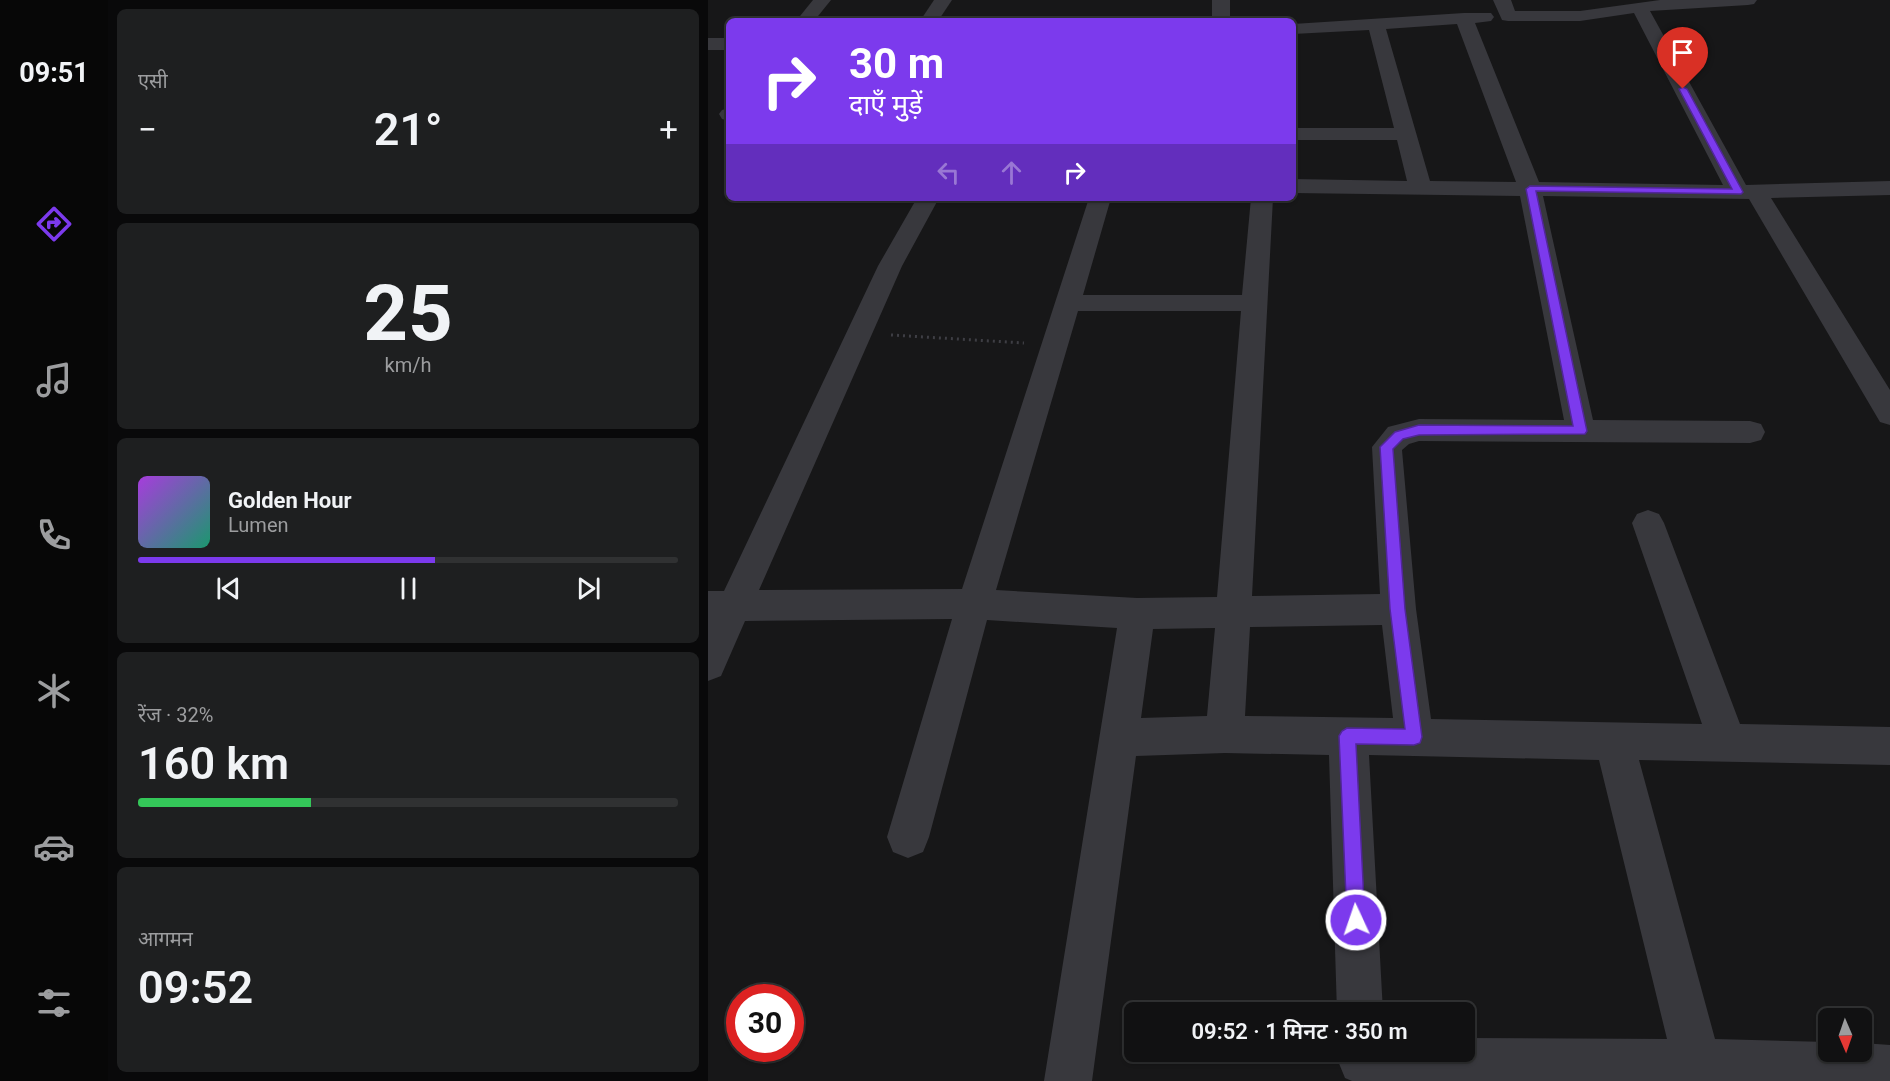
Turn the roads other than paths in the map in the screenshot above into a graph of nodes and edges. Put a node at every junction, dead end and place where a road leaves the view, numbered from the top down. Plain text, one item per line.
1 (822, 0) edge
2 (943, 0) edge
3 (1221, 0) edge
4 (1748, 0) edge
5 (1639, 7) junction
6 (1505, 8) edge
7 (807, 18) edge
8 (931, 18) edge
9 (1221, 18) edge
10 (1464, 18) junction
11 (1376, 24) junction
12 (1296, 29) edge
13 (708, 44) edge
14 (726, 44) edge
15 (1296, 134) edge
16 (1406, 134) junction
17 (1296, 186) edge
18 (1420, 187) junction
19 (1890, 188) edge
20 (1530, 189) junction
21 (1747, 192) junction
22 (926, 201) edge
23 (1099, 201) edge
24 (1262, 201) edge
25 (1068, 303) junction
26 (1255, 303) junction
27 (1877, 371) edge
28 (1890, 414) edge
29 (1581, 431) junction
30 (1750, 432) dead end
31 (1648, 523) dead end
32 (974, 604) junction
33 (721, 606) edge
34 (1398, 609) junction
35 (1234, 611) junction
36 (1137, 614) junction
37 (708, 664) edge
38 (1225, 734) junction
39 (1347, 736) junction
40 (1414, 737) junction
41 (1118, 738) junction
42 (1614, 741) junction
43 (1728, 743) junction
44 (1890, 746) edge
45 (908, 837) dead end
46 (1360, 1002) edge
47 (1362, 1064) edge
48 (1698, 1064) junction
49 (1890, 1069) edge
50 (1068, 1081) edge

1 - 7 street
2 - 8 street
3 - 9 street
4 - 5 street
5 - 6 street
5 - 21 street
6 - 10 street
10 - 11 street
10 - 20 street
11 - 12 street
11 - 16 street
13 - 14 street
15 - 16 street
16 - 18 street
17 - 18 street
18 - 20 street
19 - 21 street
20 - 21 street
20 - 29 street
21 - 27 street
22 - 33 street
23 - 25 street
24 - 26 street
25 - 26 street
25 - 32 street
26 - 35 street
27 - 28 street
29 - 30 street
29 - 34 street
31 - 43 street
32 - 33 street
32 - 36 street
32 - 45 street
33 - 37 street
34 - 35 street
34 - 40 street
35 - 36 street
35 - 38 street
36 - 41 street
38 - 39 street
38 - 41 street
39 - 40 street
39 - 46 street
40 - 42 street
41 - 50 street
42 - 43 street
42 - 48 street
43 - 44 street
47 - 48 street
48 - 49 street

